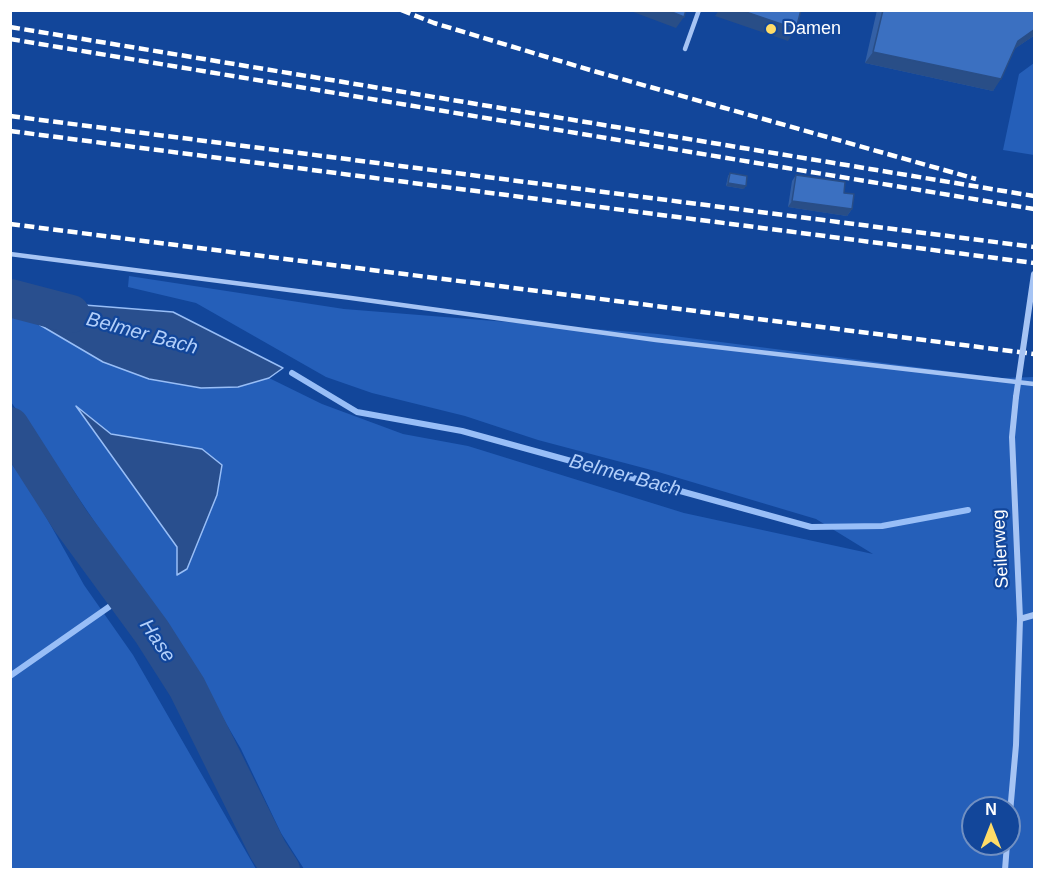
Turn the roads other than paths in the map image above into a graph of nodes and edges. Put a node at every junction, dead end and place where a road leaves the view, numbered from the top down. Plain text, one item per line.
1 (699, 10) edge
2 (685, 48) dead end
3 (10, 254) edge
4 (1035, 274) edge
5 (1035, 384) edge
6 (1035, 615) edge
7 (1020, 619) junction
8 (1011, 796) edge

1 - 2 lane
3 - 5 lane
4 - 7 street, Seilerweg, bridge
6 - 7 street
7 - 8 street, Seilerweg

